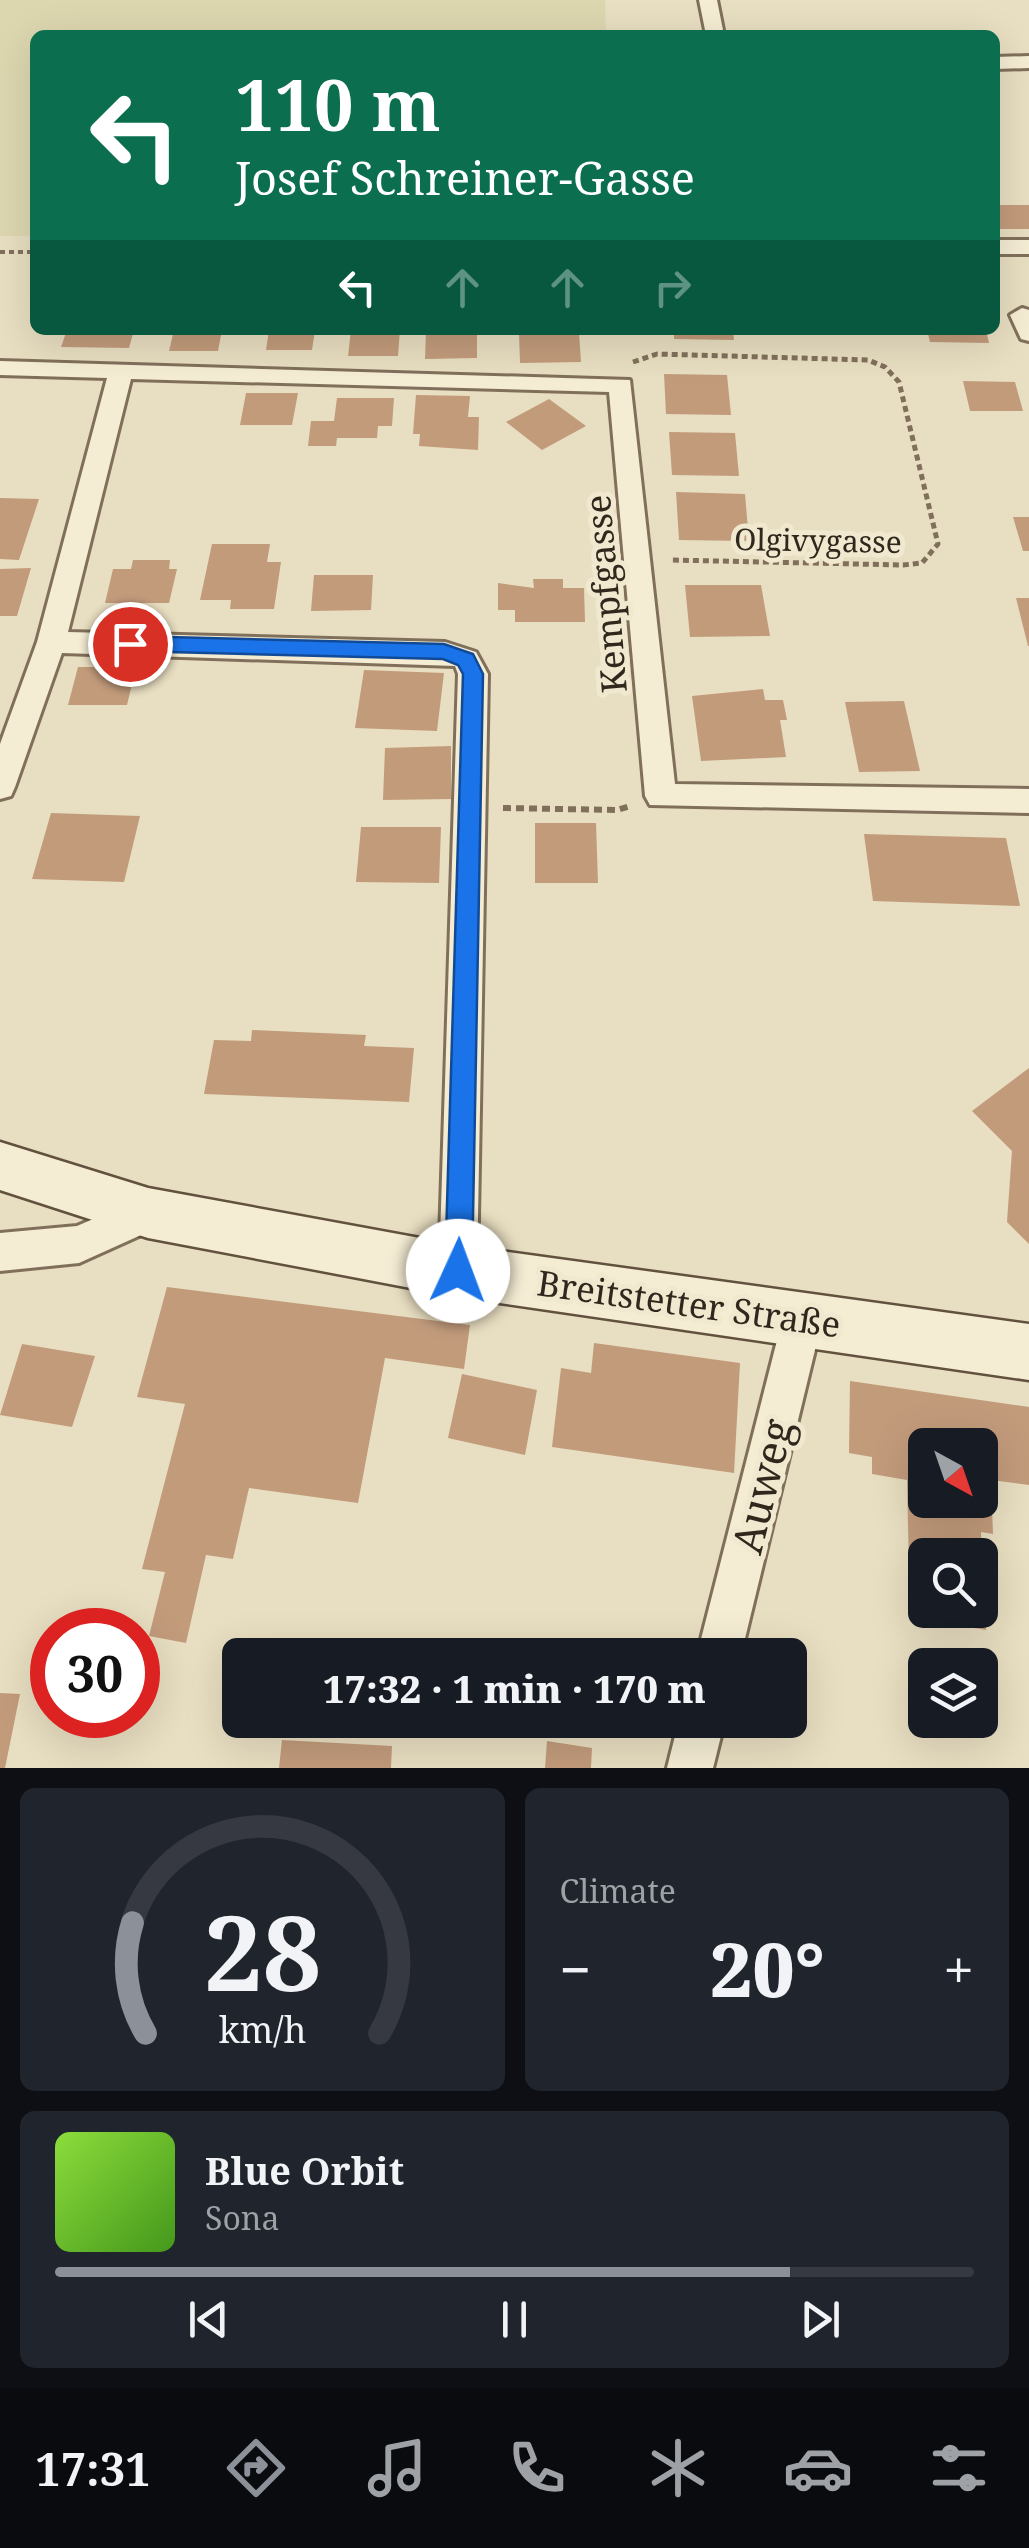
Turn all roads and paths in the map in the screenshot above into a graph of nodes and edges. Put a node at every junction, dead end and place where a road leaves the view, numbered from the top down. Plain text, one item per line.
1 (708, 0) edge
2 (714, 30) edge
3 (1000, 62) edge
4 (1029, 62) edge
5 (1000, 247) edge
6 (1029, 247) edge
7 (0, 252) edge
8 (30, 252) edge
9 (0, 368) edge
10 (121, 372) junction
11 (621, 386) junction
12 (641, 559) junction
13 (51, 642) junction
14 (0, 787) edge
15 (660, 796) junction
16 (1029, 801) edge
17 (472, 808) junction
18 (0, 1166) edge
19 (148, 1213) junction
20 (0, 1252) edge
21 (458, 1271) junction
22 (804, 1318) junction
23 (1029, 1352) edge
24 (722, 1638) edge
25 (698, 1738) edge
26 (690, 1768) edge

1 - 2 street
3 - 4 street
5 - 6 street
7 - 8 path
9 - 10 street
10 - 11 street
10 - 13 street
11 - 12 street, Kempfgasse
11 - 12 path, Olgivygasse
12 - 15 street, Kempfgasse
13 - 14 street
13 - 17 street
15 - 16 street
15 - 17 path
17 - 21 street
18 - 19 main road, Breitstetter Straße
19 - 20 street
19 - 21 main road, Breitstetter Straße
21 - 22 main road, Breitstetter Straße
22 - 23 main road, Breitstetter Straße
22 - 24 street, Auweg
25 - 26 street

